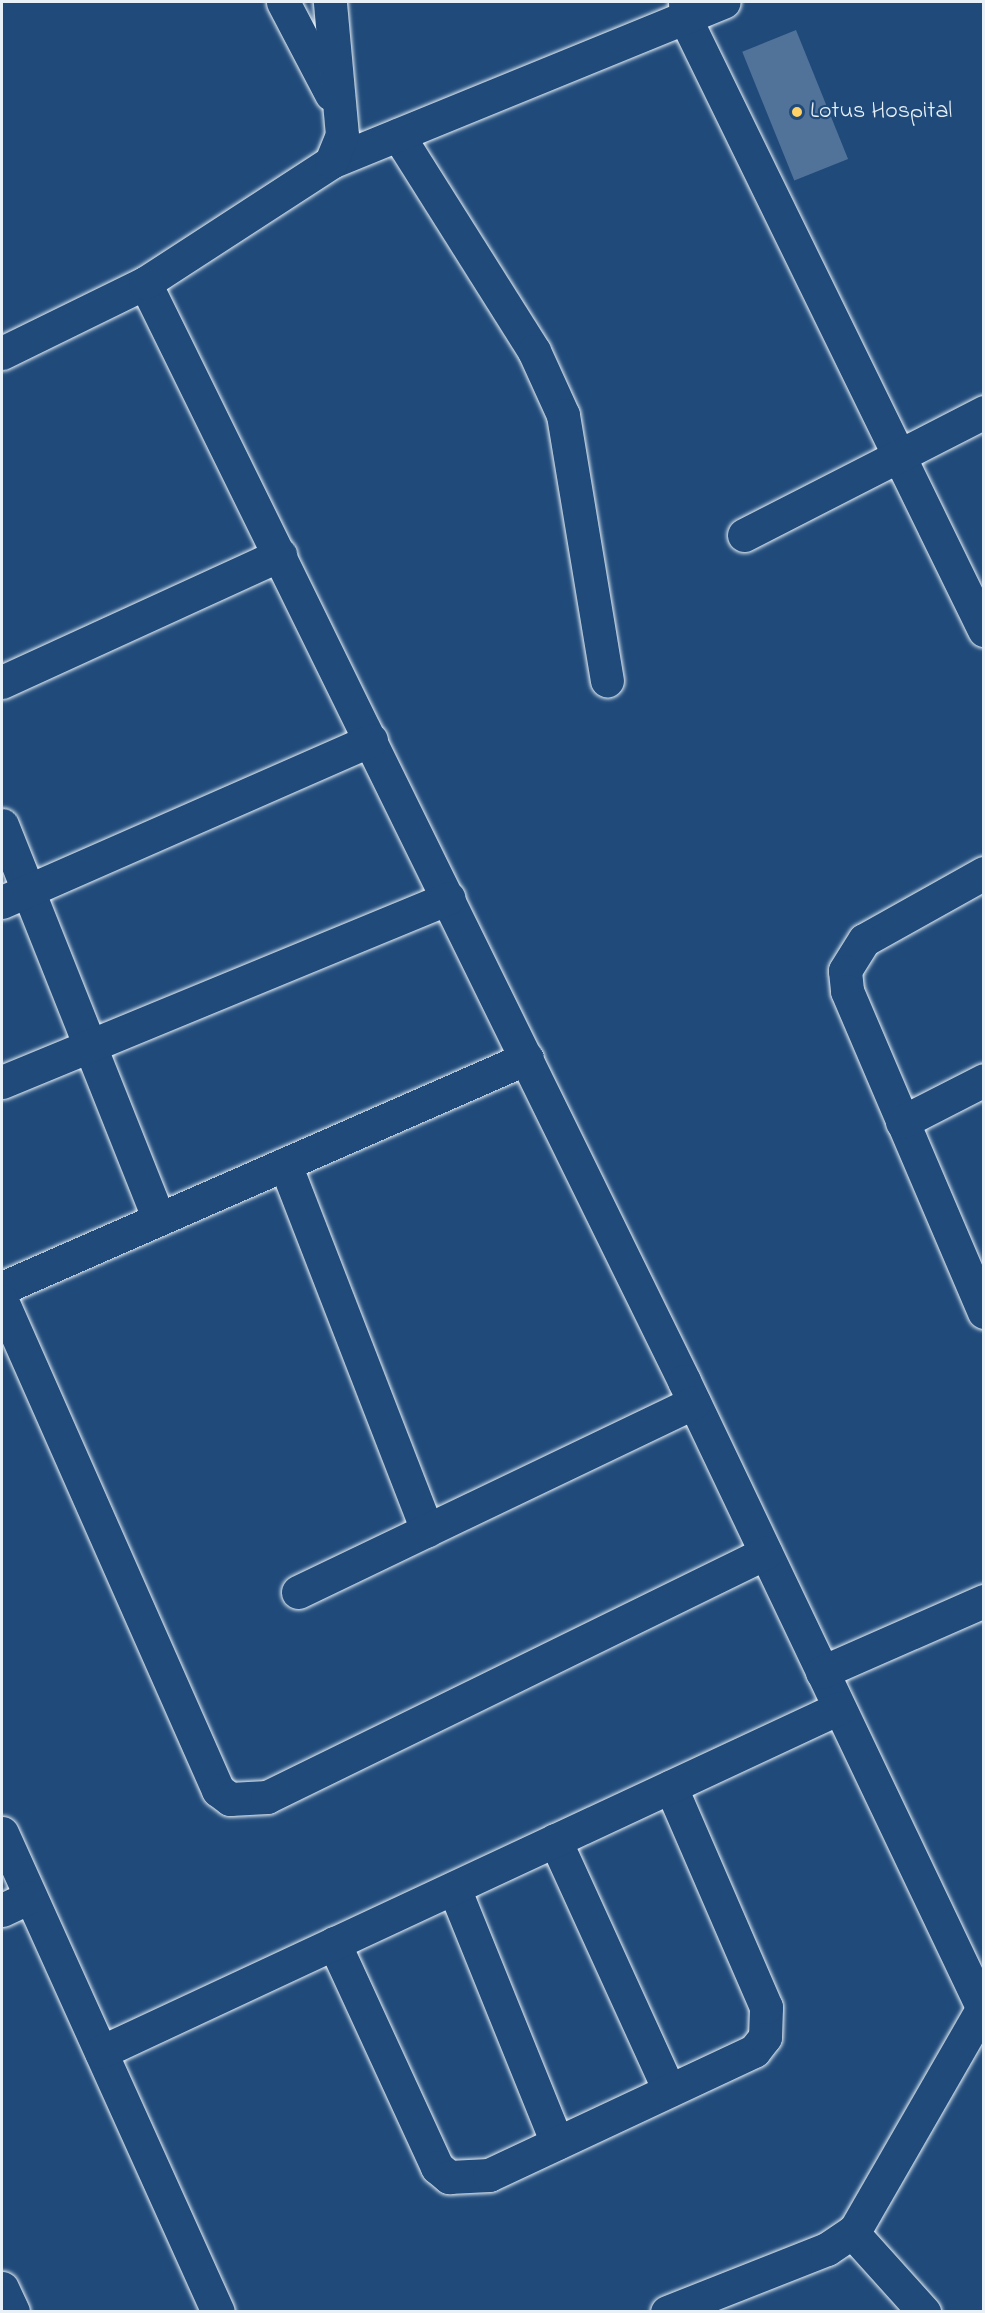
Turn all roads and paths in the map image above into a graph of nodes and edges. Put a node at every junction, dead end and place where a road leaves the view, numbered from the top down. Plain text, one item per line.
1 (283, 2) edge
2 (330, 2) edge
3 (724, 2) edge
4 (685, 11) edge
5 (337, 106) junction
6 (398, 135) junction
7 (331, 162) junction
8 (145, 282) junction
9 (2, 352) edge
10 (984, 412) edge
11 (899, 456) junction
12 (744, 535) dead end
13 (280, 555) junction
14 (984, 630) edge
15 (607, 680) dead end
16 (2, 682) edge
17 (371, 740) junction
18 (2, 825) edge
19 (984, 873) edge
20 (14, 896) edge
21 (449, 898) junction
22 (88, 1043) junction
23 (526, 1058) junction
24 (984, 1080) edge
25 (2, 1082) edge
26 (902, 1122) junction
27 (285, 1164) junction
28 (159, 1219) junction
29 (2, 1288) edge
30 (2, 1301) edge
31 (984, 1312) edge
32 (694, 1402) junction
33 (427, 1530) junction
34 (765, 1552) junction
35 (298, 1592) dead end
36 (984, 1601) edge
37 (822, 1672) junction
38 (839, 1708) junction
39 (671, 1787) junction
40 (2, 1833) edge
41 (555, 1840) junction
42 (454, 1888) junction
43 (16, 1904) edge
44 (334, 1943) junction
45 (983, 2008) edge
46 (101, 2052) junction
47 (669, 2090) junction
48 (557, 2143) junction
49 (852, 2232) junction
50 (2, 2288) edge
51 (13, 2312) edge
52 (218, 2312) edge
53 (667, 2312) edge
54 (924, 2312) edge

1 - 5 street
2 - 5 street
3 - 4 street
4 - 6 street
4 - 11 street
5 - 7 street
6 - 7 street
6 - 15 street
7 - 8 street
8 - 9 street
8 - 13 street
10 - 11 street
11 - 12 street
11 - 14 street
13 - 16 street
13 - 17 street
17 - 20 street
17 - 21 street
18 - 20 street
19 - 26 street
20 - 22 street
21 - 22 street
21 - 23 street
22 - 25 street
22 - 28 street
23 - 27 street
23 - 32 street
24 - 26 street
26 - 31 street
27 - 28 street
27 - 33 street
28 - 29 street
30 - 34 street
32 - 33 street
32 - 34 street
33 - 35 street
34 - 37 street
36 - 37 street
37 - 38 street
38 - 39 street
38 - 45 street
39 - 41 street
39 - 47 street
40 - 43 street
41 - 42 street
41 - 47 street
42 - 44 street
42 - 48 street
43 - 46 street
44 - 46 street
44 - 48 street
45 - 49 street
46 - 52 street
47 - 48 street
49 - 53 street
49 - 54 street
50 - 51 street

